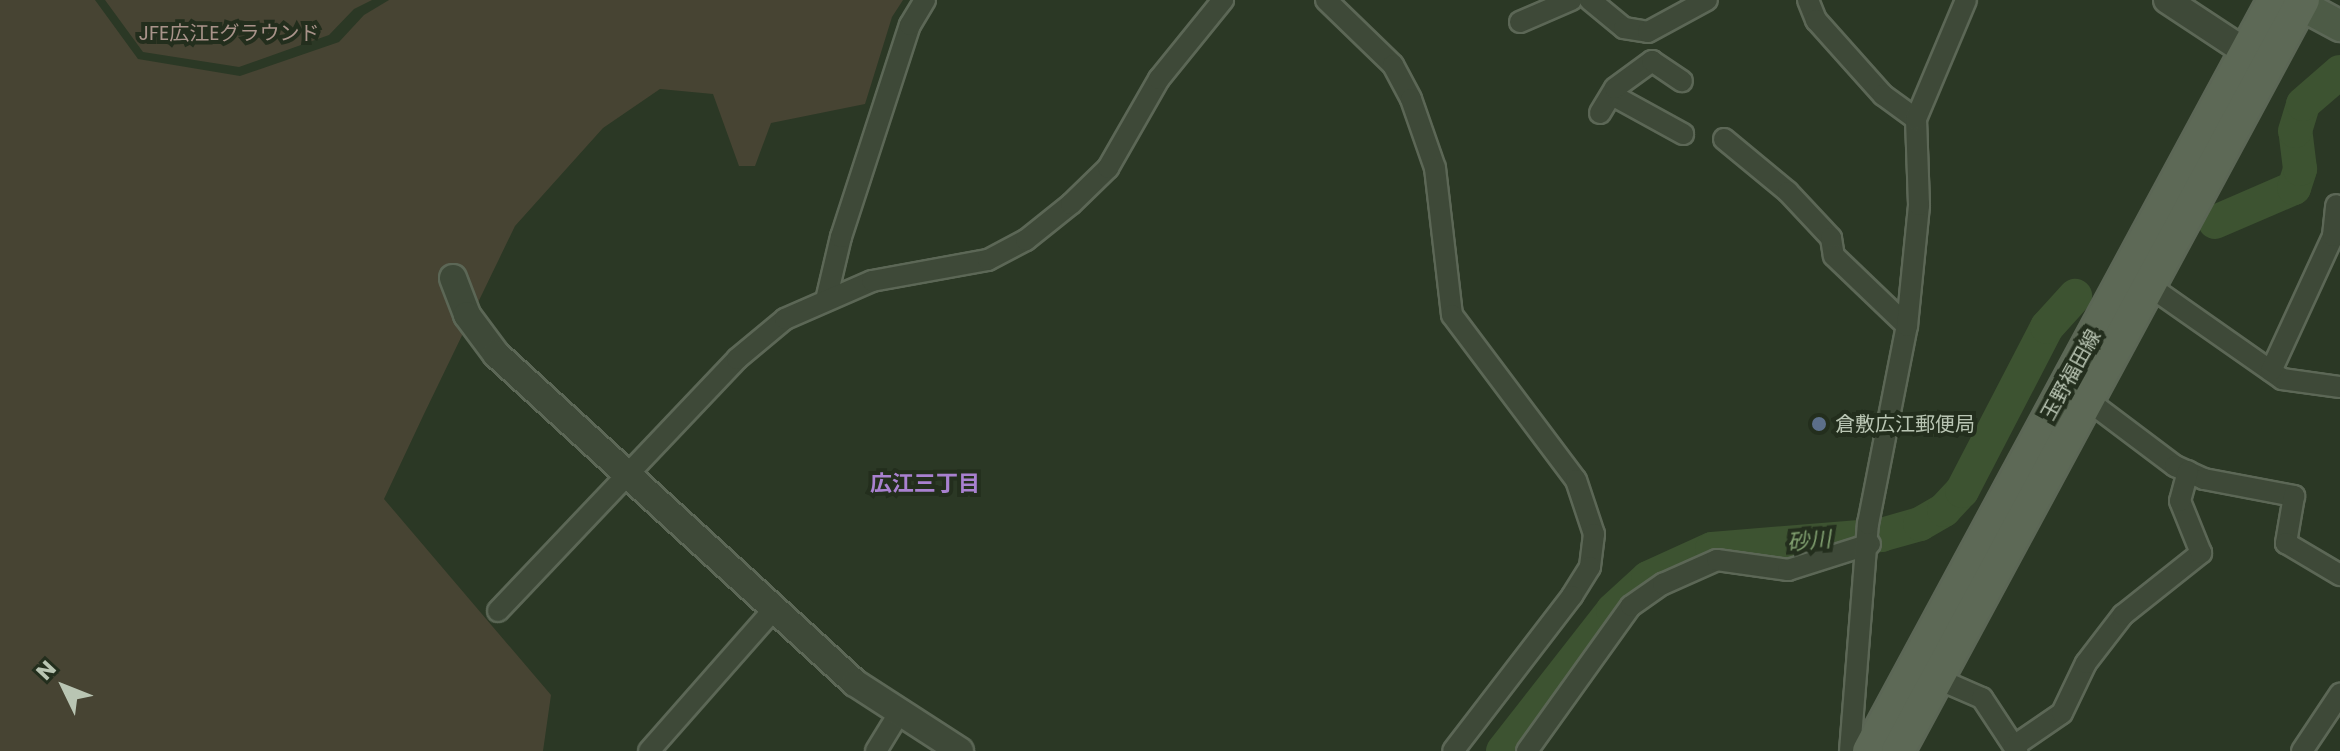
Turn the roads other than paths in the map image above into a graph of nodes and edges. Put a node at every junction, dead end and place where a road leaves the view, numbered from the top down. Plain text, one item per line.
1 (925, 0) edge
2 (1223, 0) edge
3 (1326, 0) edge
4 (1571, 0) edge
5 (1590, 0) edge
6 (1707, 0) edge
7 (1808, 0) edge
8 (1966, 0) edge
9 (2167, 0) edge
10 (2292, 1) edge
11 (1520, 22) dead end
12 (2340, 26) edge
13 (1651, 31) junction
14 (2257, 59) junction
15 (1652, 61) junction
16 (1682, 81) dead end
17 (1614, 96) junction
18 (1600, 113) dead end
19 (1916, 119) junction
20 (1683, 134) dead end
21 (1724, 139) dead end
22 (2336, 205) dead end
23 (453, 278) dead end
24 (2148, 285) junction
25 (827, 296) junction
26 (1907, 326) junction
27 (2271, 371) junction
28 (2340, 387) edge
29 (2086, 399) junction
30 (2188, 471) junction
31 (628, 475) junction
32 (1869, 534) junction
33 (2340, 575) edge
34 (774, 609) junction
35 (498, 611) dead end
36 (1938, 679) junction
37 (2340, 694) edge
38 (898, 715) junction
39 (2016, 748) edge
40 (649, 751) edge
41 (876, 751) edge
42 (960, 751) edge
43 (1453, 751) edge
44 (1527, 751) edge
45 (1850, 751) edge
46 (1869, 751) edge
47 (1898, 751) edge
48 (2302, 751) edge

1 - 25 street
2 - 25 street
3 - 43 street
4 - 11 street
5 - 13 street
6 - 13 street
7 - 19 street
8 - 19 street
9 - 14 street
10 - 12 main road
10 - 14 main road, 玉野福田線
13 - 15 street
14 - 24 main road, 玉野福田線
14 - 46 main road, 玉野福田線
15 - 16 street
15 - 17 street
17 - 18 street
17 - 20 street
19 - 26 street
21 - 26 street
22 - 27 street
23 - 31 street
24 - 27 street
24 - 29 main road, 玉野福田線
25 - 31 street
26 - 32 street
27 - 28 street
29 - 30 street
29 - 36 main road, 玉野福田線
30 - 33 street
30 - 39 street
31 - 34 street
31 - 35 street
32 - 44 street
32 - 45 street
34 - 38 street
34 - 40 street
36 - 39 street
36 - 47 main road, 玉野福田線
37 - 48 street
38 - 41 street
38 - 42 street

